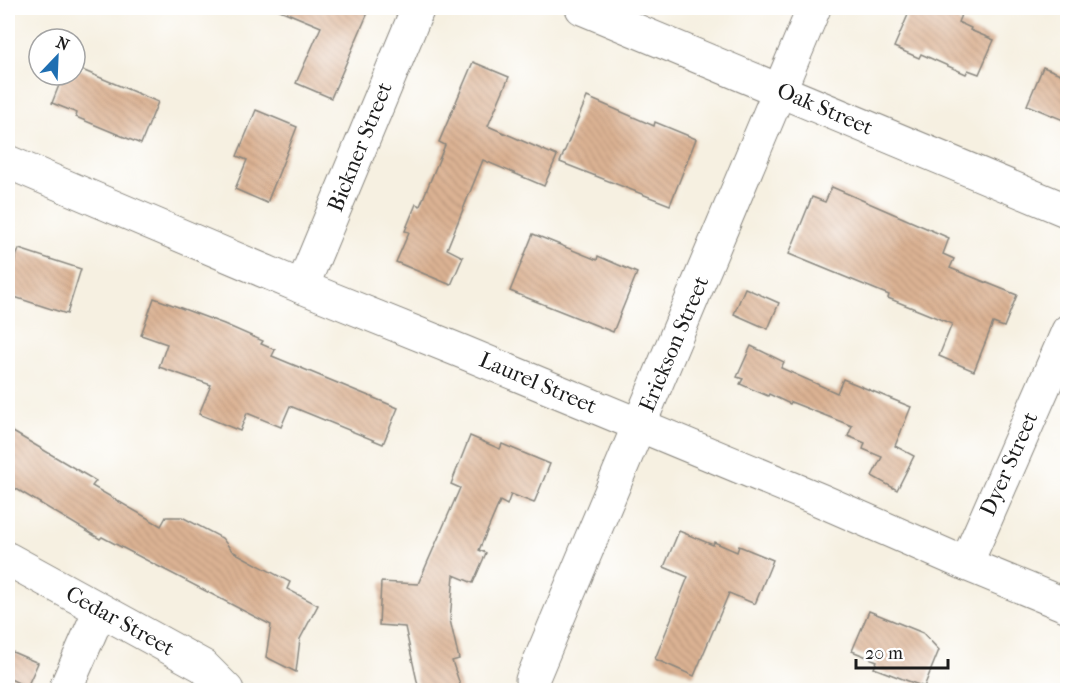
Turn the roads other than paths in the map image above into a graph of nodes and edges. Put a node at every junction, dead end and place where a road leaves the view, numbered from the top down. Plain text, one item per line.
1 (418, 8) edge
2 (582, 8) edge
3 (814, 8) edge
4 (781, 90) junction
5 (8, 162) edge
6 (1068, 211) edge
7 (302, 287) junction
8 (1068, 331) edge
9 (640, 426) junction
10 (8, 559) edge
11 (966, 564) junction
12 (1068, 606) edge
13 (100, 610) junction
14 (532, 680) dead end
15 (65, 690) edge
16 (227, 690) edge

1 - 7 street, Bickner Street
2 - 4 street, Oak Street
3 - 4 street, Erickson Street
4 - 6 street, Oak Street
4 - 9 street, Erickson Street
5 - 7 street, Laurel Street
7 - 9 street, Laurel Street
8 - 11 street, Dyer Street
9 - 11 street, Laurel Street
9 - 14 street, Erickson Street
10 - 13 street, Cedar Street
11 - 12 street, Laurel Street
13 - 15 street
13 - 16 street, Cedar Street

